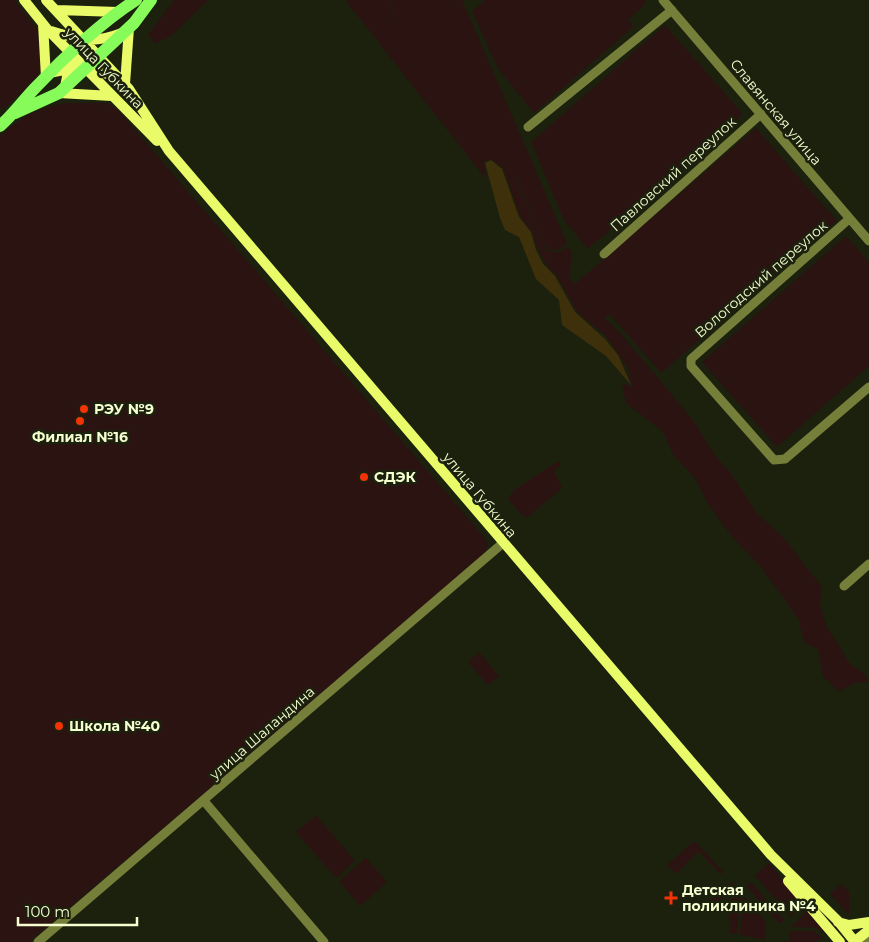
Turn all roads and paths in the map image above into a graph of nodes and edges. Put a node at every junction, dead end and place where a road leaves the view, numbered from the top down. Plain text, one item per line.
1 (24, 0) edge
2 (46, 0) edge
3 (663, 0) edge
4 (145, 1) edge
5 (672, 10) junction
6 (59, 12) junction
7 (115, 15) junction
8 (46, 27) junction
9 (127, 30) junction
10 (72, 38) junction
11 (101, 40) junction
12 (86, 41) junction
13 (71, 54) junction
14 (99, 56) junction
15 (70, 68) junction
16 (85, 68) junction
17 (101, 71) junction
18 (48, 75) junction
19 (122, 81) junction
20 (62, 90) junction
21 (109, 92) junction
22 (13, 114) junction
23 (761, 114) junction
24 (0, 126) edge
25 (528, 128) dead end
26 (169, 151) junction
27 (849, 219) junction
28 (869, 241) edge
29 (604, 254) dead end
30 (869, 387) edge
31 (503, 543) junction
32 (869, 564) edge
33 (844, 586) dead end
34 (204, 801) junction
35 (771, 855) junction
36 (838, 922) junction
37 (869, 922) edge
38 (869, 930) edge
39 (869, 940) edge
40 (38, 942) edge
41 (324, 942) edge
42 (840, 942) edge
43 (854, 942) edge
44 (865, 942) edge

1 - 8 main road, улица Губкина
2 - 6 main road, улица Губкина
3 - 5 street, Славянская улица
4 - 7 main road
4 - 9 main road
5 - 23 street, Славянская улица
5 - 25 street
6 - 7 main road
6 - 8 main road
6 - 10 main road
6 - 12 main road, улица Губкина
7 - 9 main road
7 - 11 main road
7 - 12 main road
8 - 10 main road
8 - 13 main road, улица Губкина
8 - 18 main road
9 - 11 main road
9 - 14 main road
9 - 19 main road
10 - 12 main road
10 - 13 main road
11 - 12 main road
11 - 14 main road
12 - 13 main road
12 - 14 main road, улица Губкина
13 - 15 main road
13 - 16 main road, улица Губкина
13 - 18 main road
14 - 16 main road
14 - 17 main road
14 - 19 main road, улица Губкина
15 - 16 main road
15 - 18 main road
15 - 20 main road
16 - 17 main road
16 - 20 main road
16 - 21 main road, улица Губкина
17 - 19 main road
17 - 21 main road
18 - 20 main road
18 - 22 main road
19 - 21 main road
19 - 26 main road, улица Губкина
20 - 21 main road
20 - 22 main road
21 - 26 main road, улица Губкина
22 - 24 main road
23 - 27 street, Славянская улица
23 - 29 street, Павловский переулок
26 - 31 main road, улица Губкина
27 - 28 street, Славянская улица
27 - 30 street, Вологодский переулок
31 - 34 street, улица Шаландина
31 - 35 main road, улица Губкина
32 - 33 street
34 - 40 street, улица Шаландина
34 - 41 street
35 - 36 main road, улица Губкина
35 - 42 main road, улица Губкина
36 - 37 main road
36 - 43 main road, улица Губкина
38 - 43 main road
39 - 44 street

